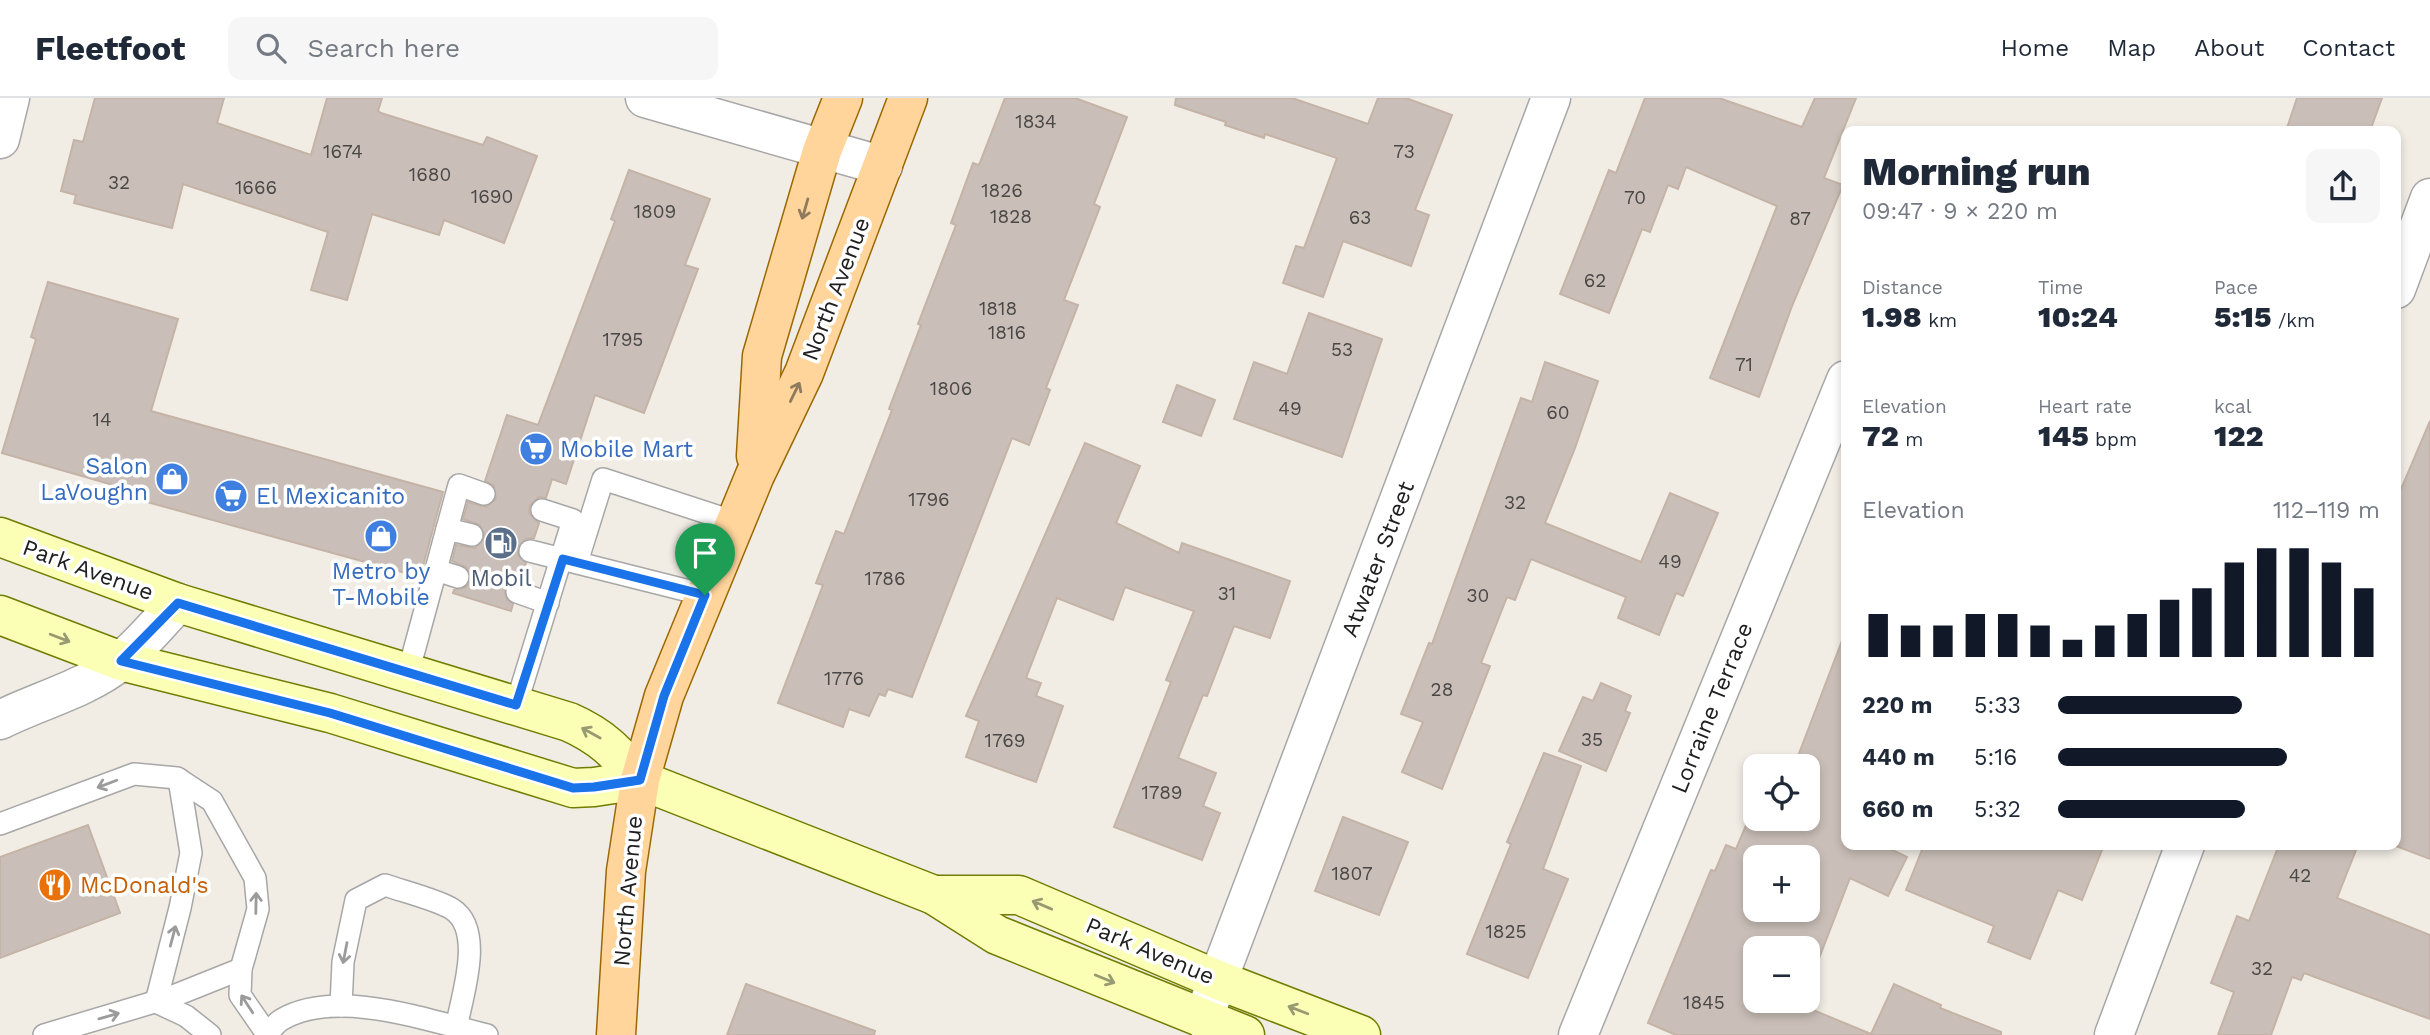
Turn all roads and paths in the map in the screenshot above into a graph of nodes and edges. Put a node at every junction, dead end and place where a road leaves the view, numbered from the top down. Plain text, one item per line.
1 (10, 98) edge
2 (645, 98) edge
3 (843, 98) edge
4 (908, 98) edge
5 (1551, 98) edge
6 (0, 139) edge
7 (822, 150) junction
8 (883, 166) junction
9 (2430, 198) edge
10 (2401, 276) edge
11 (1841, 392) edge
12 (755, 475) junction
13 (484, 494) dead end
14 (542, 510) dead end
15 (735, 522) junction
16 (447, 529) junction
17 (472, 535) dead end
18 (0, 537) edge
19 (530, 551) dead end
20 (570, 561) junction
21 (436, 570) junction
22 (458, 577) dead end
23 (517, 593) dead end
24 (705, 595) junction
25 (178, 603) junction
26 (548, 603) junction
27 (0, 615) edge
28 (121, 661) junction
29 (408, 673) junction
30 (516, 705) junction
31 (0, 720) edge
32 (179, 779) junction
33 (640, 780) junction
34 (0, 824) edge
35 (2183, 850) edge
36 (934, 895) junction
37 (240, 969) junction
38 (1218, 980) junction
39 (156, 1002) junction
40 (341, 1006) junction
41 (1203, 1019) junction
42 (456, 1028) junction
43 (44, 1035) edge
44 (210, 1035) edge
45 (267, 1035) edge
46 (487, 1035) edge
47 (616, 1035) edge
48 (1245, 1035) edge
49 (1362, 1035) edge
50 (1578, 1035) edge
51 (2113, 1035) edge

1 - 6 street
2 - 7 street
3 - 7 main road, North Avenue
4 - 8 main road, North Avenue
5 - 38 street, Atwater Street
7 - 8 street
7 -> 12 main road, North Avenue
12 -> 8 main road, North Avenue
9 - 10 street
11 - 50 street, Lorraine Terrace
12 - 15 main road, North Avenue
13 - 16 lane
14 - 20 lane
15 - 20 lane
15 - 24 main road, North Avenue
16 - 17 lane
16 - 21 lane
18 - 25 main road, Park Avenue
19 - 20 lane
20 - 24 lane
20 - 26 lane
21 - 22 lane
21 - 29 lane
23 - 26 lane
24 - 33 main road, North Avenue
25 - 28 street
25 - 29 main road, Park Avenue
26 - 30 lane
27 -> 28 main road
28 - 31 street
28 - 33 main road
29 - 30 main road, Park Avenue
33 -> 30 main road, Park Avenue
32 -> 34 lane
37 -> 32 lane
39 -> 32 lane
33 - 36 main road, Park Avenue
33 - 47 main road, North Avenue
35 - 51 street
38 -> 36 main road, Park Avenue
36 -> 41 main road, Park Avenue
37 - 39 lane
45 -> 37 lane
38 - 41 street, Atwater Street
49 -> 38 main road, Park Avenue
43 -> 39 lane
39 - 44 lane
40 - 42 lane
42 -> 40 lane
40 - 45 lane
41 - 48 main road, Park Avenue
42 - 46 lane

